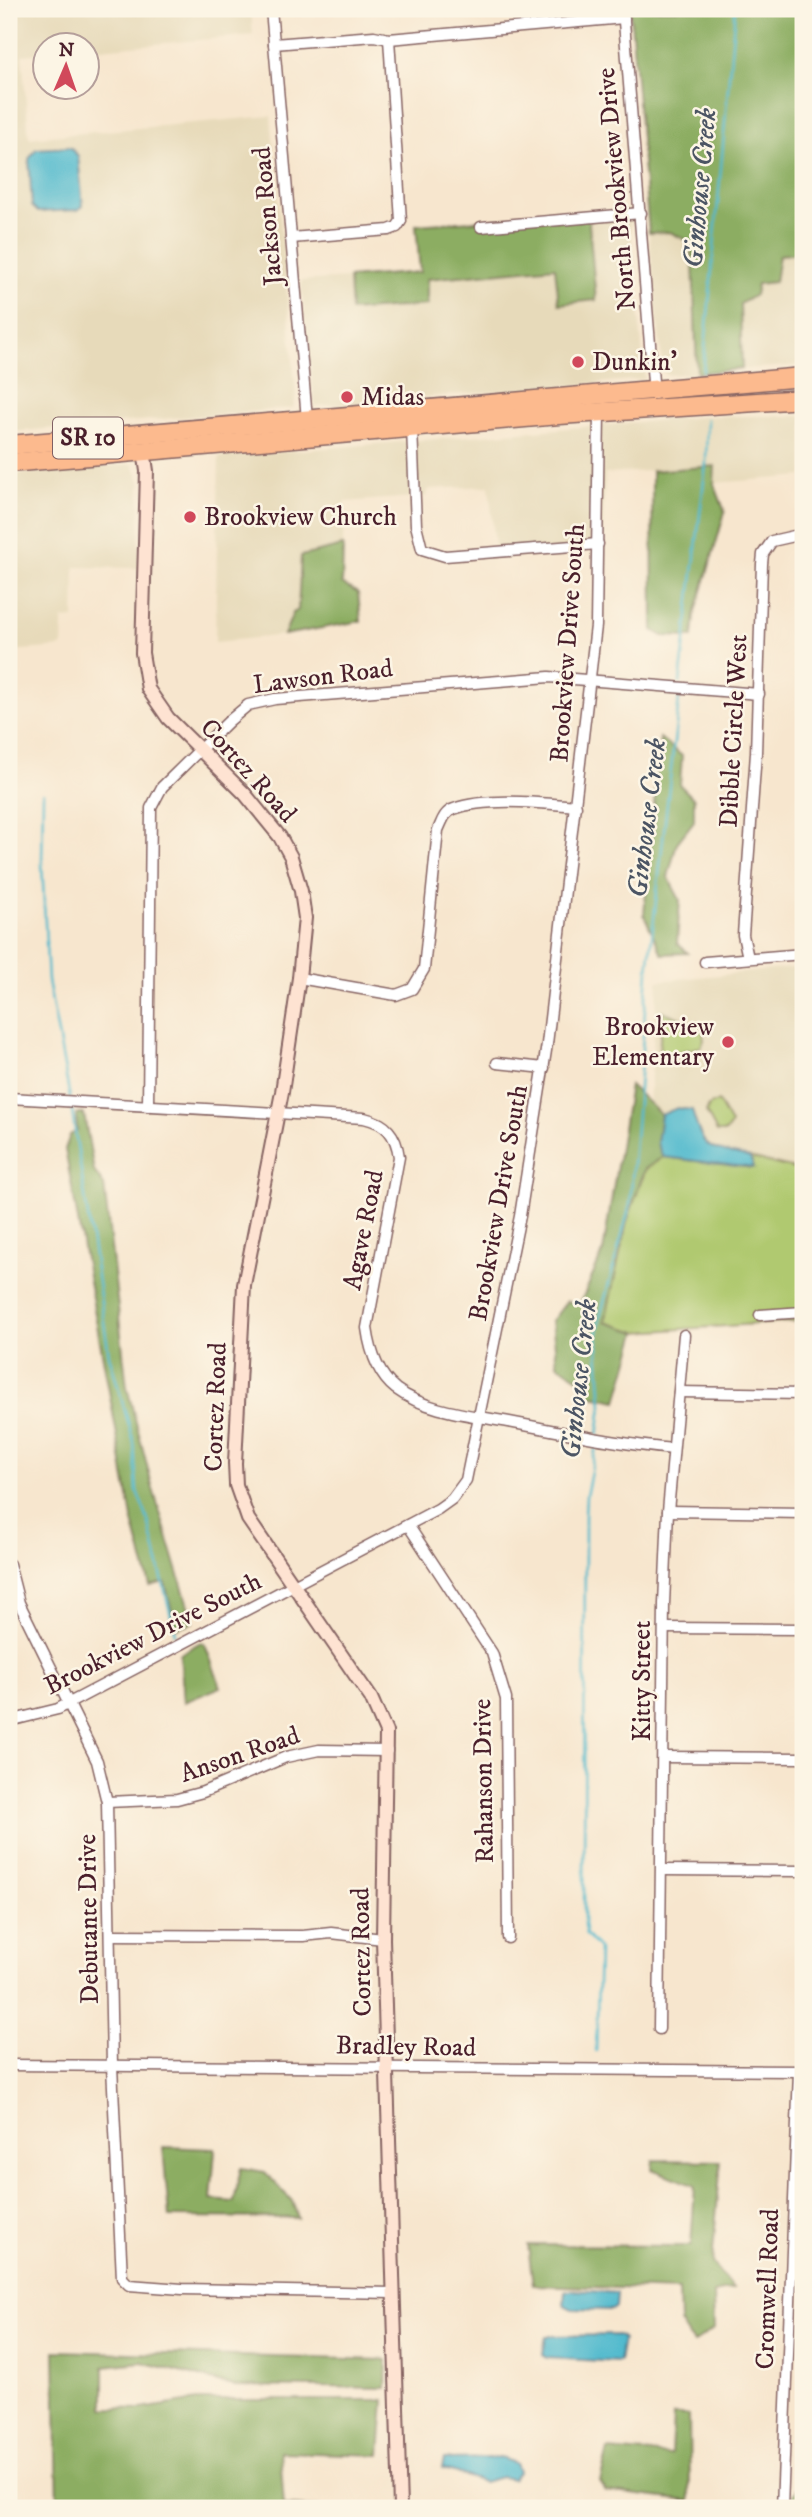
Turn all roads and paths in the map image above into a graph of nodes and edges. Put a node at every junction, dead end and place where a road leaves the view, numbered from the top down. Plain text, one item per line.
1 (271, 9) edge
2 (623, 13) edge
3 (389, 39) junction
4 (274, 44) junction
5 (640, 213) junction
6 (481, 227) dead end
7 (290, 238) junction
8 (803, 377) edge
9 (654, 399) junction
10 (803, 399) edge
11 (438, 408) junction
12 (599, 412) junction
13 (307, 419) junction
14 (412, 428) junction
15 (142, 443) junction
16 (9, 445) edge
17 (9, 463) edge
18 (803, 534) edge
19 (598, 544) junction
20 (589, 680) junction
21 (759, 694) junction
22 (200, 749) junction
23 (576, 806) junction
24 (803, 954) edge
25 (748, 958) junction
26 (705, 962) dead end
27 (299, 978) junction
28 (497, 1063) dead end
29 (544, 1068) junction
30 (9, 1098) edge
31 (148, 1106) junction
32 (276, 1115) junction
33 (803, 1312) edge
34 (760, 1315) dead end
35 (684, 1335) dead end
36 (679, 1392) junction
37 (803, 1394) edge
38 (480, 1416) junction
39 (673, 1449) junction
40 (668, 1511) junction
41 (803, 1513) edge
42 (408, 1525) junction
43 (9, 1564) edge
44 (293, 1585) junction
45 (664, 1628) junction
46 (803, 1629) edge
47 (67, 1701) junction
48 (9, 1721) edge
49 (387, 1751) junction
50 (663, 1757) junction
51 (803, 1758) edge
52 (107, 1802) junction
53 (662, 1870) junction
54 (803, 1871) edge
55 (110, 1935) junction
56 (508, 1938) dead end
57 (383, 1939) junction
58 (659, 2029) dead end
59 (9, 2065) edge
60 (113, 2066) junction
61 (388, 2068) junction
62 (801, 2071) edge
63 (393, 2293) junction
64 (400, 2508) edge
65 (782, 2508) edge

1 - 4 street, Jackson Road
2 - 3 street
2 - 5 street, North Brookview Drive
3 - 4 street
3 - 7 street
4 - 7 street, Jackson Road
5 - 6 street
5 - 9 street, North Brookview Drive
7 - 13 street, Jackson Road
8 - 9 highway, SR 10
9 - 10 highway, SR 10
9 - 11 highway, SR 10
9 - 12 highway, SR 10
11 - 13 highway, SR 10
11 - 14 highway
12 - 14 highway, SR 10
12 - 19 street, Brookview Drive South
13 - 15 highway, SR 10
14 - 15 highway, SR 10
14 - 19 street
15 - 16 highway, SR 10
15 - 17 highway, SR 10
15 - 22 street, Cortez Road
18 - 21 street, Dibble Circle West
19 - 20 street, Brookview Drive South
20 - 21 street, Lawson Road
20 - 22 street, Lawson Road
20 - 23 street, Brookview Drive South
21 - 25 street, Dibble Circle West
22 - 27 street, Cortez Road
22 - 31 street, Lawson Road
23 - 27 street
23 - 29 street, Brookview Drive South
24 - 25 street
25 - 26 street
27 - 32 street, Cortez Road
28 - 29 street
29 - 38 street, Brookview Drive South
30 - 31 street, Agave Road
31 - 32 street, Agave Road
32 - 38 street, Agave Road
32 - 44 street, Cortez Road
33 - 34 street
35 - 36 street, Kitty Street
36 - 37 street
36 - 39 street, Kitty Street
38 - 39 street, Agave Road
38 - 42 street, Brookview Drive South
39 - 40 street, Kitty Street
40 - 41 street
40 - 45 street, Kitty Street
42 - 44 street, Brookview Drive South
42 - 56 street, Rahanson Drive
43 - 47 street, Debutante Drive
44 - 47 street, Brookview Drive South
44 - 49 street, Cortez Road
45 - 46 street
45 - 50 street, Kitty Street
47 - 48 street, Brookview Drive South
47 - 52 street, Debutante Drive
49 - 52 street, Anson Road
49 - 57 street, Cortez Road
50 - 51 street
50 - 53 street, Kitty Street
52 - 55 street, Debutante Drive
53 - 54 street
53 - 58 street, Kitty Street
55 - 57 street
55 - 60 street, Debutante Drive
57 - 61 street, Cortez Road
59 - 60 street, Bradley Road
60 - 61 street, Bradley Road
60 - 63 street, Debutante Drive
61 - 62 street, Bradley Road
61 - 63 street, Cortez Road
62 - 65 street, Cromwell Road
63 - 64 street, Cortez Road

